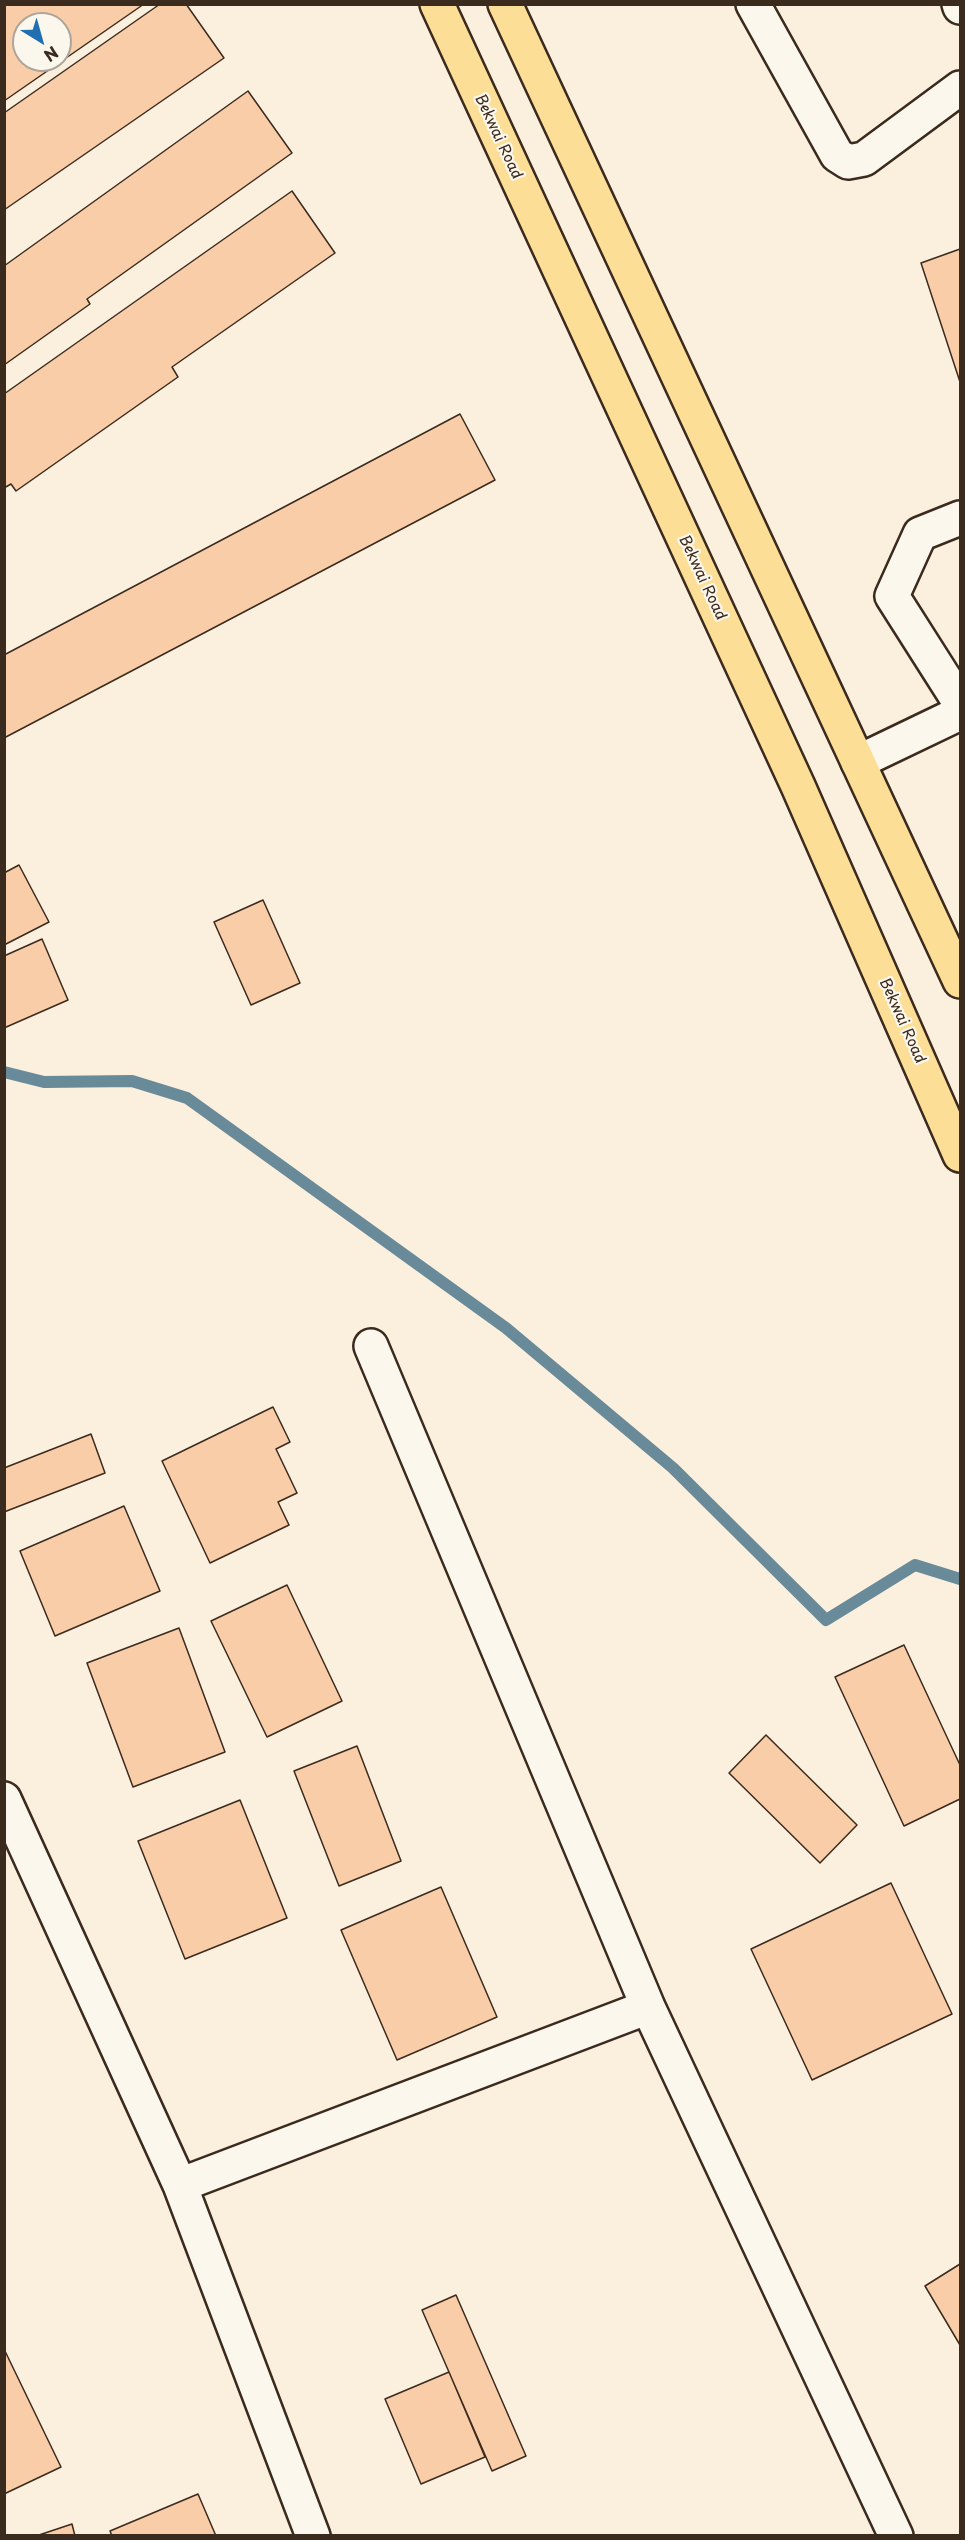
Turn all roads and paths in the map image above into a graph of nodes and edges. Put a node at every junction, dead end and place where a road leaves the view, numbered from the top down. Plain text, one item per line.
1 (437, 4) edge
2 (505, 4) edge
3 (753, 4) edge
4 (960, 88) edge
5 (960, 518) edge
6 (960, 703) edge
7 (960, 713) edge
8 (858, 762) junction
9 (960, 981) edge
10 (960, 1155) edge
11 (371, 1346) dead end
12 (4, 1799) edge
13 (648, 2007) junction
14 (180, 2185) junction
15 (313, 2535) edge
16 (896, 2535) edge

1 - 10 highway, Bekwai Road
2 - 8 highway
3 - 4 street
5 - 6 street
7 - 8 street
8 - 9 highway
11 - 13 street
12 - 14 street
13 - 14 street
13 - 16 street
14 - 15 street

